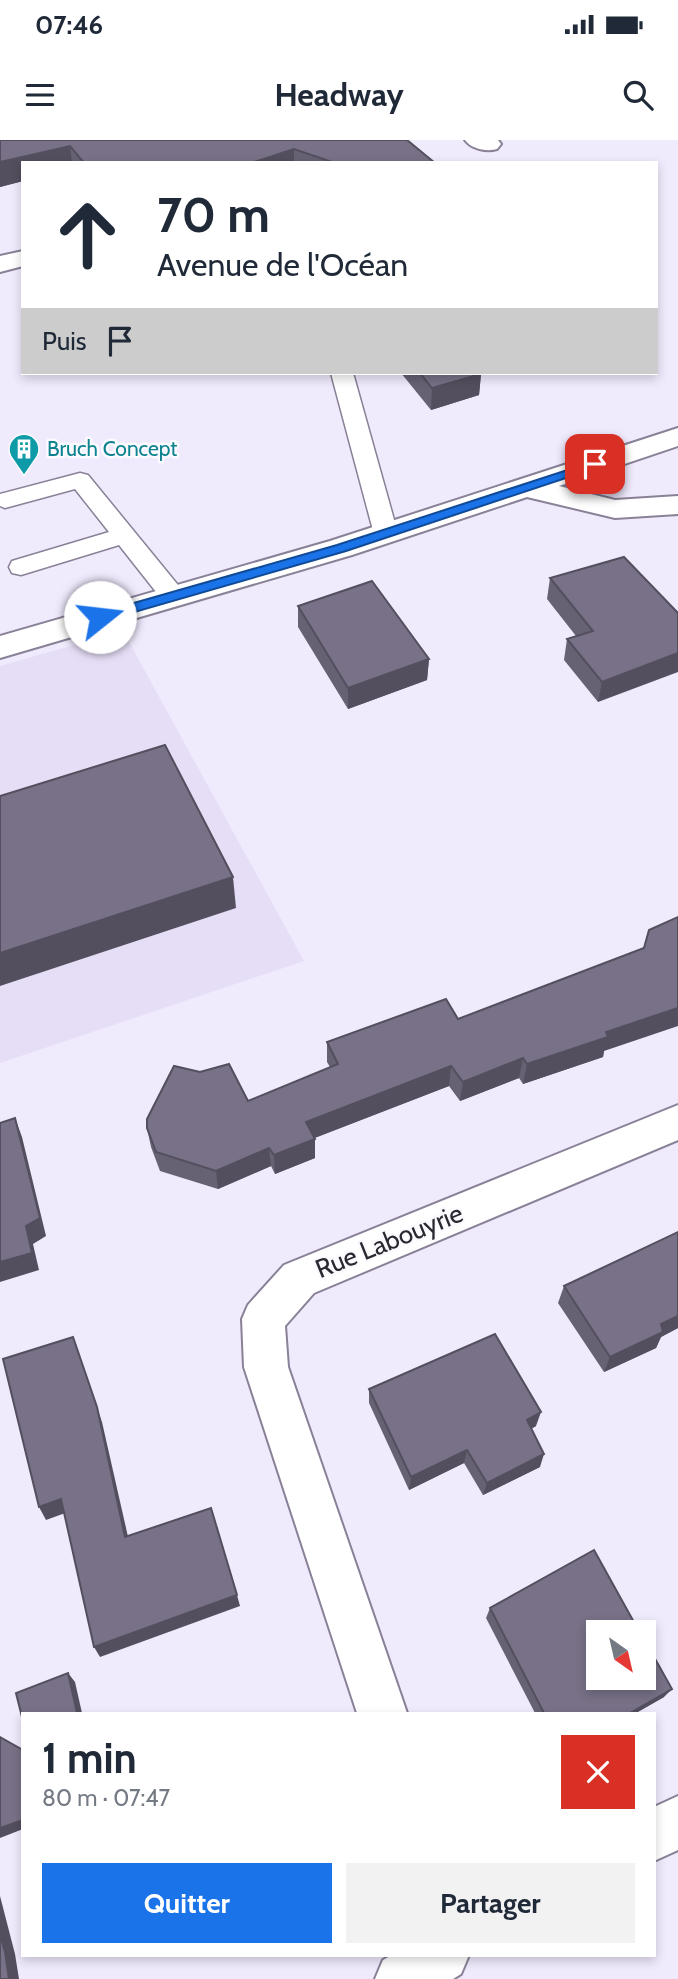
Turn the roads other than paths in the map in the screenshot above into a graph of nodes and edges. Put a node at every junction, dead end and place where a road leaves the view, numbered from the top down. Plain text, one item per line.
1 (21, 259) edge
2 (0, 264) edge
3 (343, 375) edge
4 (678, 438) edge
5 (525, 487) junction
6 (5, 500) dead end
7 (678, 505) edge
8 (386, 534) junction
9 (125, 535) junction
10 (21, 567) dead end
11 (173, 596) junction
12 (0, 647) edge
13 (678, 1122) edge
14 (382, 1712) edge
15 (678, 1822) edge
16 (656, 1834) edge
17 (439, 1957) edge
18 (402, 1979) edge

1 - 2 main road
3 - 8 lane
4 - 5 main road
5 - 7 main road
5 - 8 main road
6 - 9 lane
8 - 11 main road
9 - 10 lane
9 - 11 lane
11 - 12 main road
13 - 14 main road, Rue Labouyrie
15 - 16 main road
17 - 18 main road

